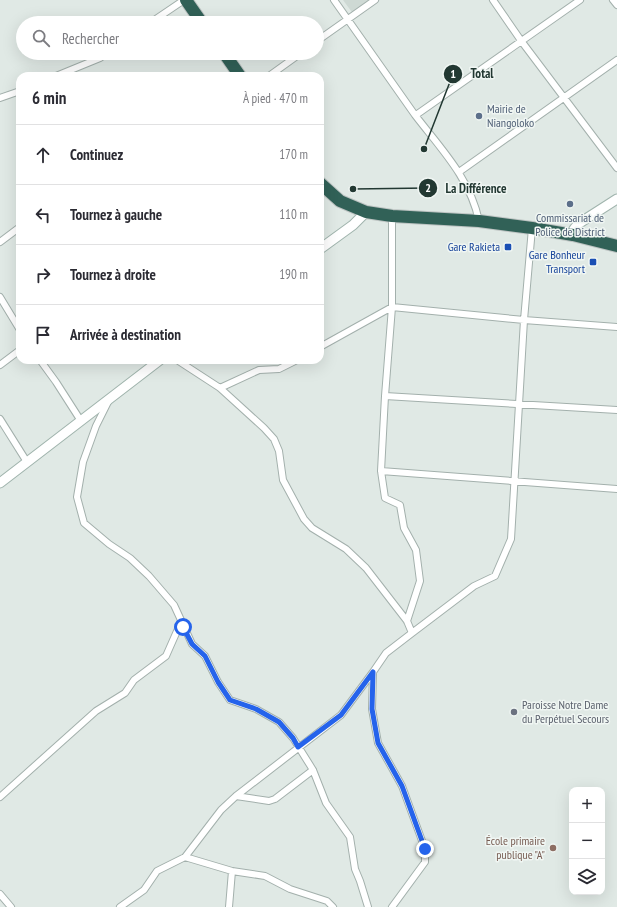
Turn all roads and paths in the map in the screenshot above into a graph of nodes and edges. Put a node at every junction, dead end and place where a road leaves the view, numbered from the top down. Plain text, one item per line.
1 (185, 0) edge
2 (334, 0) edge
3 (375, 0) edge
4 (493, 0) edge
5 (580, 0) edge
6 (613, 0) edge
7 (617, 5) edge
8 (161, 16) edge
9 (197, 16) edge
10 (348, 19) junction
11 (324, 37) edge
12 (522, 42) junction
13 (95, 60) edge
14 (228, 60) edge
15 (291, 60) edge
16 (617, 60) edge
17 (67, 72) edge
18 (234, 72) edge
19 (275, 72) edge
20 (16, 92) edge
21 (564, 97) junction
22 (0, 98) edge
23 (416, 115) junction
24 (617, 168) edge
25 (459, 172) junction
26 (324, 187) edge
27 (617, 199) edge
28 (366, 212) junction
29 (392, 216) junction
30 (479, 221) junction
31 (532, 228) junction
32 (16, 230) edge
33 (573, 235) junction
34 (0, 242) edge
35 (324, 246) edge
36 (617, 246) edge
37 (0, 297) edge
38 (392, 307) junction
39 (524, 320) junction
40 (16, 323) edge
41 (617, 327) edge
42 (324, 345) edge
43 (16, 353) edge
44 (43, 364) edge
45 (155, 364) edge
46 (183, 364) edge
47 (289, 364) edge
48 (0, 365) edge
49 (220, 388) junction
50 (385, 396) junction
51 (109, 399) junction
52 (519, 404) junction
53 (617, 410) edge
54 (0, 419) edge
55 (81, 421) junction
56 (27, 462) junction
57 (381, 471) junction
58 (515, 482) junction
59 (0, 483) edge
60 (617, 489) edge
61 (407, 621) junction
62 (181, 622) junction
63 (412, 633) junction
64 (373, 672) junction
65 (298, 747) junction
66 (312, 770) junction
67 (236, 796) junction
68 (0, 797) edge
69 (185, 858) junction
70 (232, 871) junction
71 (0, 894) edge
72 (11, 907) edge
73 (120, 907) edge
74 (229, 907) edge
75 (333, 907) edge
76 (368, 907) edge
77 (392, 907) edge

1 - 8 street
1 - 9 highway
2 - 10 street
3 - 10 street
4 - 12 street
5 - 12 street
6 - 7 street
10 - 11 street
10 - 23 street
12 - 21 street
12 - 23 street
13 - 17 street
14 - 18 highway
15 - 19 street
16 - 21 street
20 - 22 street
21 - 24 street
21 - 25 street
23 - 25 street
25 - 30 street
26 - 28 highway
27 - 33 main road
28 - 29 highway
28 - 35 main road
29 - 30 highway
29 - 38 street
30 - 31 highway
31 - 33 highway
31 - 39 street
32 - 34 street
33 - 36 highway
37 - 40 street
38 - 39 street
38 - 42 street
38 - 50 street
39 - 41 street
39 - 52 street
43 - 48 street
44 - 55 street
45 - 51 main road
46 - 49 street
47 - 49 street
49 - 61 street
50 - 52 street
50 - 57 street
51 - 55 main road
51 - 62 street
52 - 53 street
52 - 58 street
54 - 56 street
55 - 56 main road
56 - 59 main road
57 - 58 street
57 - 61 street
58 - 60 street
58 - 63 street
61 - 63 street
62 - 65 street
62 - 68 street
63 - 64 street
64 - 65 street
64 - 77 street
65 - 66 street
65 - 67 street
66 - 67 street
66 - 76 street
67 - 69 street
69 - 70 street
69 - 73 street
70 - 74 street
70 - 75 street
71 - 72 street

